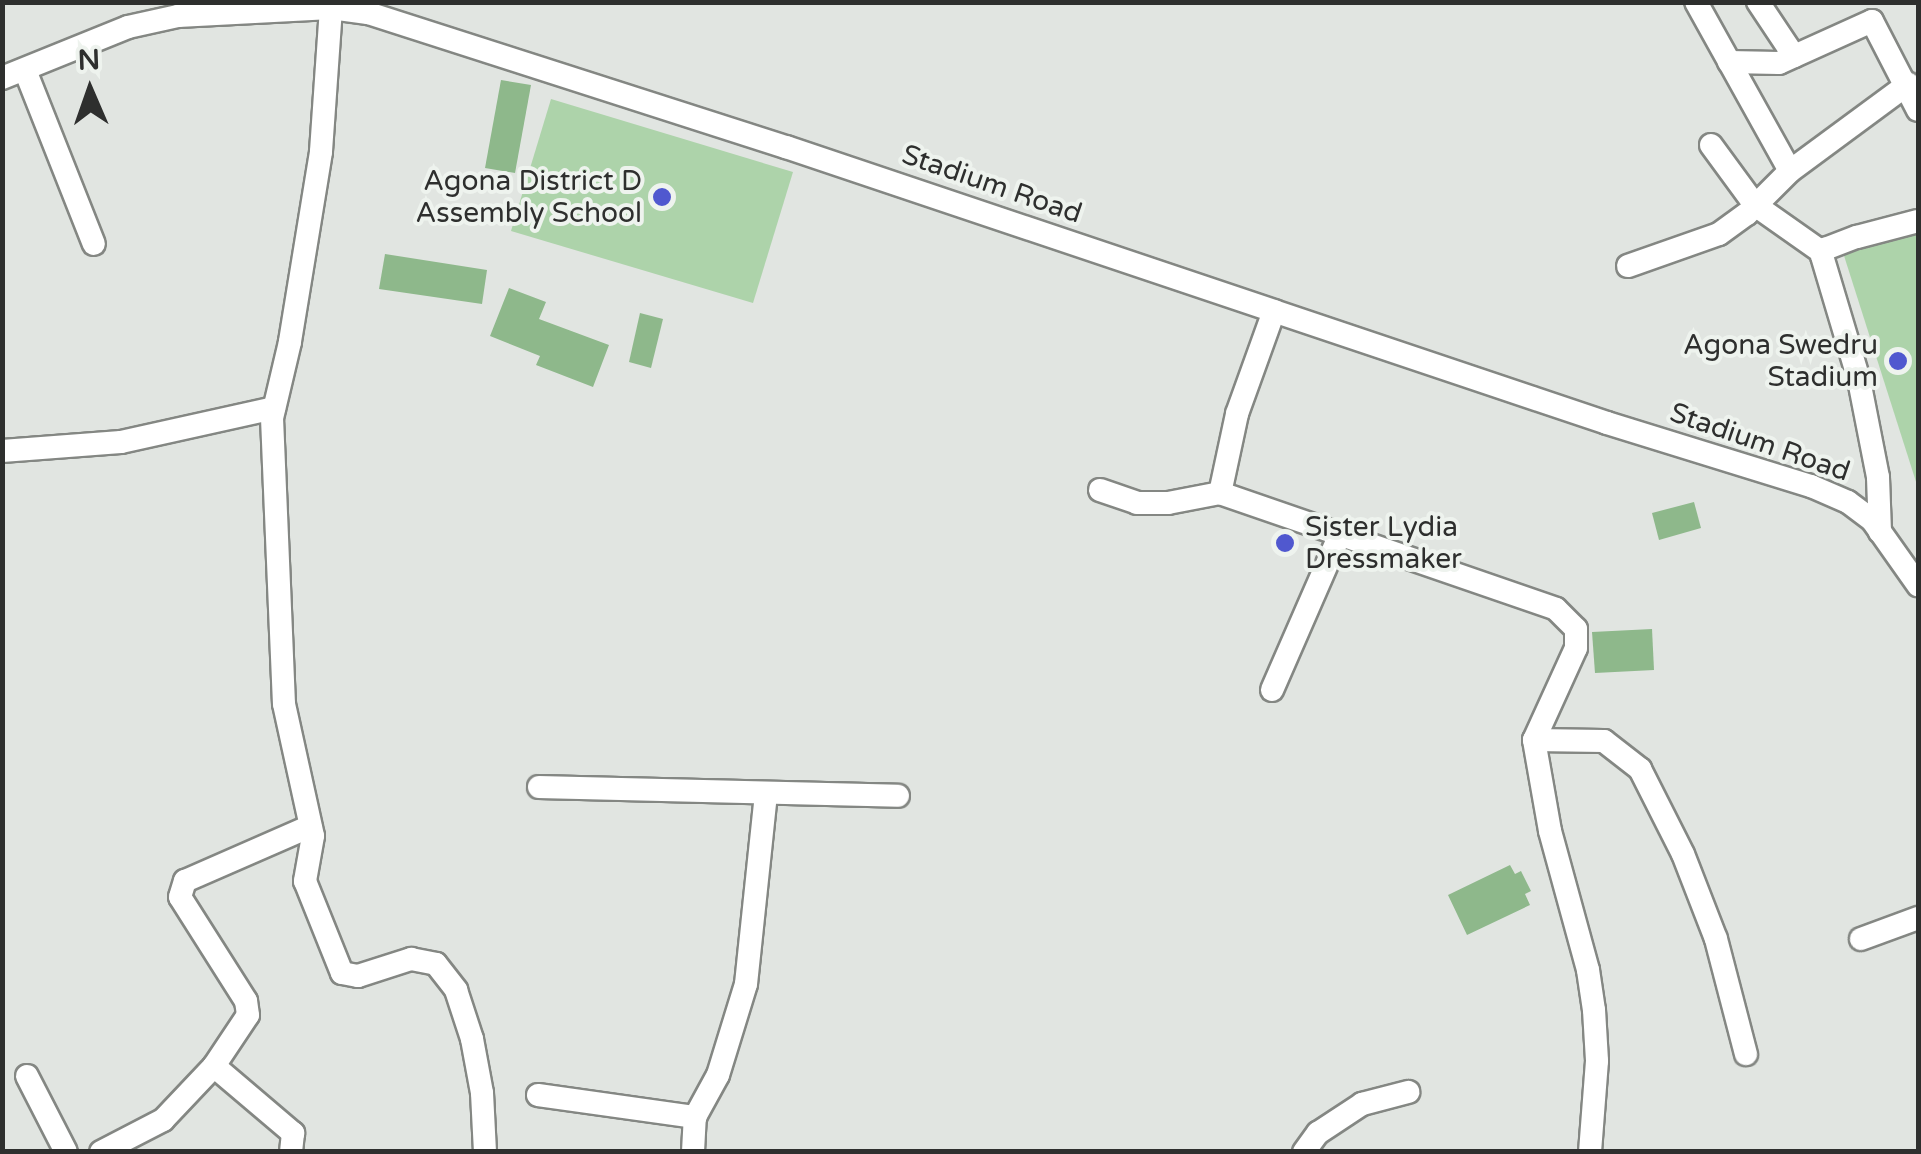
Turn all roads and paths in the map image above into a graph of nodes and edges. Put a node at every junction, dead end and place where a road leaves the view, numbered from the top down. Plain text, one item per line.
1 (1696, 2) edge
2 (1758, 2) edge
3 (266, 6) edge
4 (332, 8) junction
5 (364, 8) edge
6 (1866, 12) edge
7 (1787, 59) junction
8 (1729, 62) junction
9 (14, 74) edge
10 (1908, 84) junction
11 (1750, 102) junction
12 (1918, 110) edge
13 (1711, 145) dead end
14 (1790, 170) junction
15 (1755, 205) junction
16 (1918, 221) edge
17 (94, 244) dead end
18 (1823, 252) junction
19 (1628, 266) dead end
20 (1274, 310) junction
21 (274, 408) junction
22 (2, 452) edge
23 (1100, 490) dead end
24 (1220, 493) junction
25 (1880, 532) junction
26 (1340, 534) junction
27 (1918, 586) edge
28 (1272, 690) dead end
29 (1534, 740) junction
30 (540, 788) dead end
31 (766, 796) junction
32 (898, 796) dead end
33 (311, 826) junction
34 (1918, 918) edge
35 (1861, 940) dead end
36 (1746, 1054) dead end
37 (214, 1066) junction
38 (26, 1076) dead end
39 (1408, 1092) dead end
40 (538, 1095) dead end
41 (695, 1117) junction
42 (66, 1152) edge
43 (101, 1152) edge
44 (291, 1152) edge
45 (485, 1152) edge
46 (693, 1152) edge
47 (1304, 1152) edge
48 (1590, 1152) edge

1 - 8 street
2 - 7 street
3 - 4 street, Stadium Road
3 - 9 street, Stadium Road
4 - 5 street, Stadium Road
4 - 21 street
5 - 20 street, Stadium Road
6 - 7 street
6 - 10 street
7 - 8 street
7 - 11 street
8 - 11 street
9 - 17 street
10 - 12 street
10 - 14 street
11 - 14 street
13 - 15 street
14 - 15 street
15 - 18 street
15 - 19 street
16 - 18 street
18 - 25 street
20 - 24 street
20 - 25 street, Stadium Road
21 - 22 street
21 - 33 street
23 - 24 street
24 - 26 street
25 - 27 street, Stadium Road
26 - 28 street
26 - 29 street
29 - 36 street
29 - 48 street
30 - 31 street
31 - 32 street
31 - 41 street
33 - 37 street
33 - 45 street
34 - 35 street
37 - 43 street
37 - 44 street
38 - 42 street
39 - 47 street
40 - 41 street
41 - 46 street

